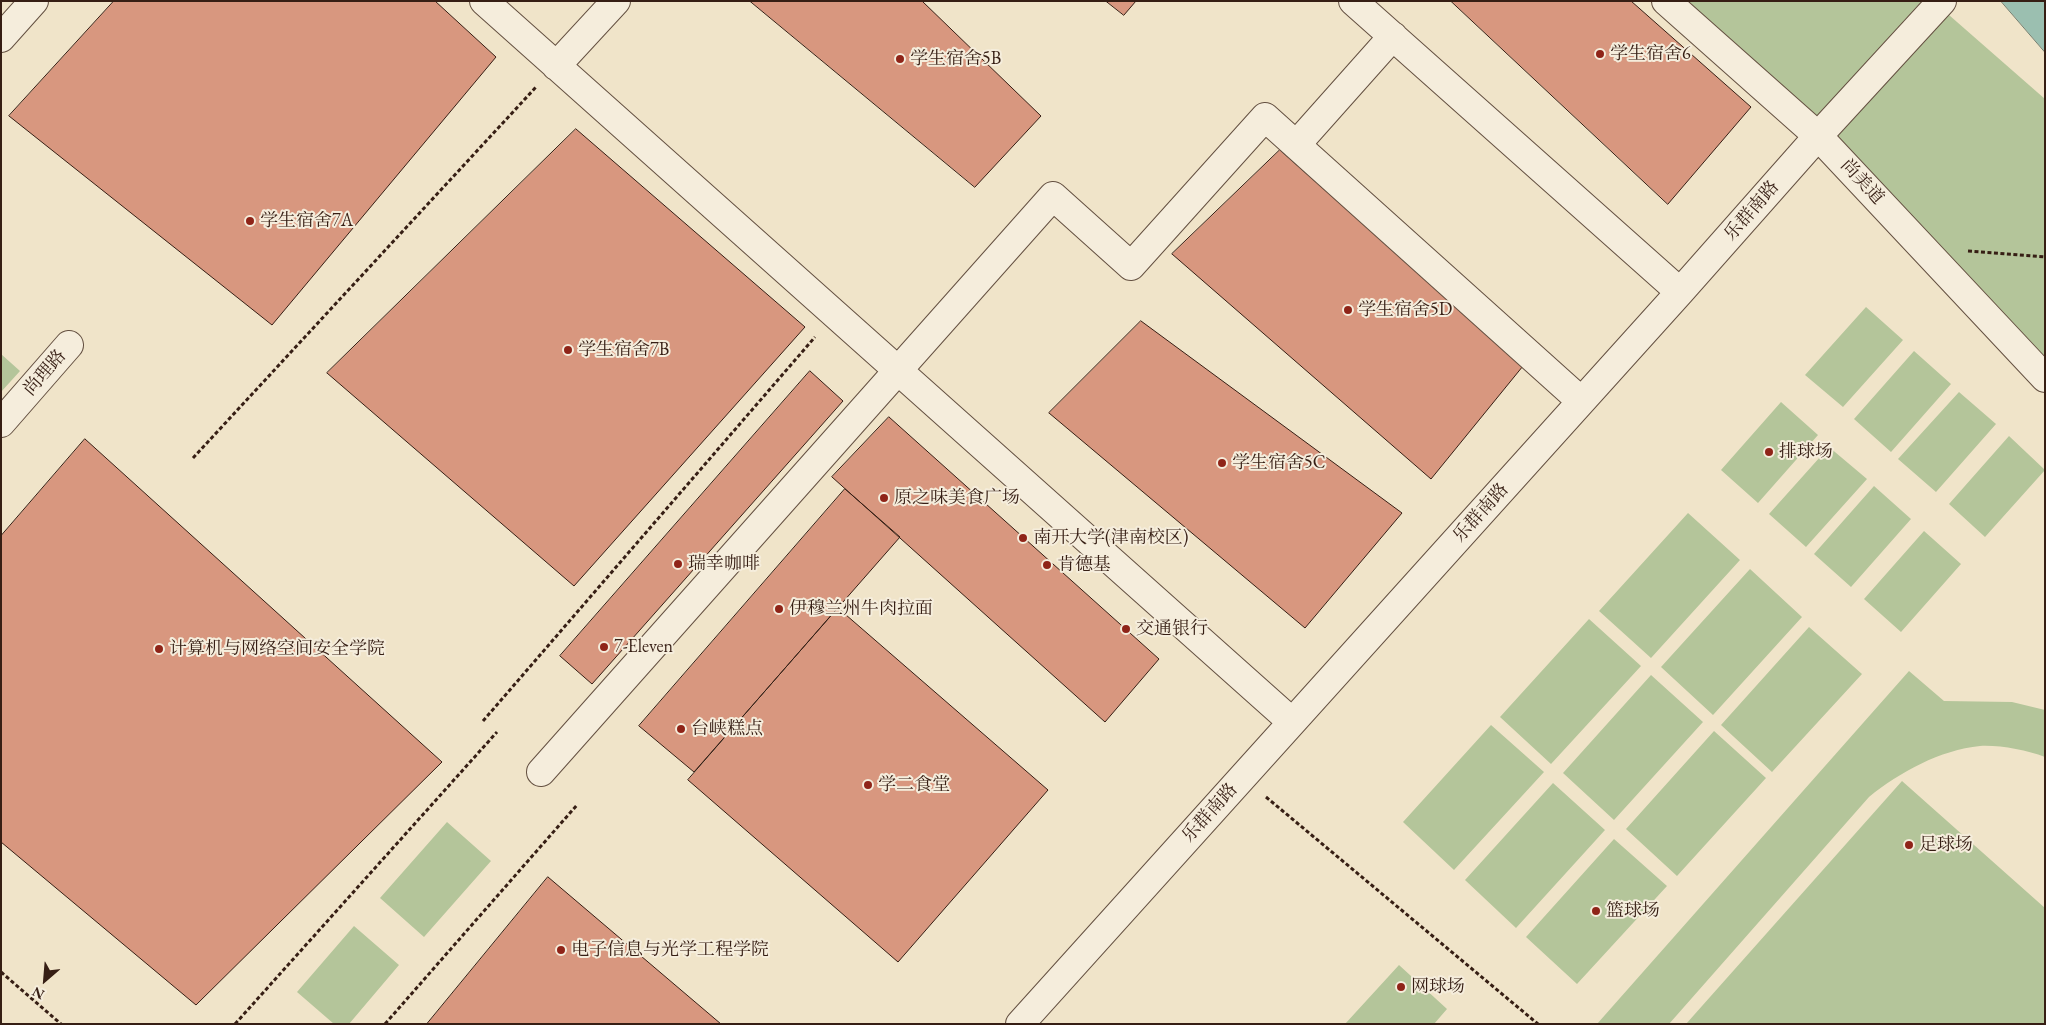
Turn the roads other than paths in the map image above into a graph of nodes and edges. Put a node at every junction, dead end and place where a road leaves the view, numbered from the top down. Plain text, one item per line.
1 (34, 1) edge
2 (484, 1) edge
3 (616, 1) edge
4 (1353, 1) edge
5 (1666, 1) edge
6 (1942, 1) edge
7 (1393, 36) junction
8 (1, 38) edge
9 (556, 66) junction
10 (1818, 136) junction
11 (1296, 145) junction
12 (1680, 292) junction
13 (69, 346) dead end
14 (897, 370) junction
15 (2045, 378) edge
16 (1582, 401) junction
17 (1, 423) edge
18 (1292, 722) junction
19 (541, 772) dead end
20 (1020, 1024) edge

1 - 8 street
2 - 9 street
3 - 9 street
4 - 7 street
5 - 10 street, 尚美道
6 - 10 street, 乐群南路
7 - 11 street
7 - 12 street
9 - 14 street
10 - 12 street, 乐群南路
10 - 15 street, 尚美道
11 - 14 street
11 - 16 street
12 - 16 street, 乐群南路
13 - 17 street, 尚理路
14 - 18 street
14 - 19 street
16 - 18 street, 乐群南路
18 - 20 street, 乐群南路

